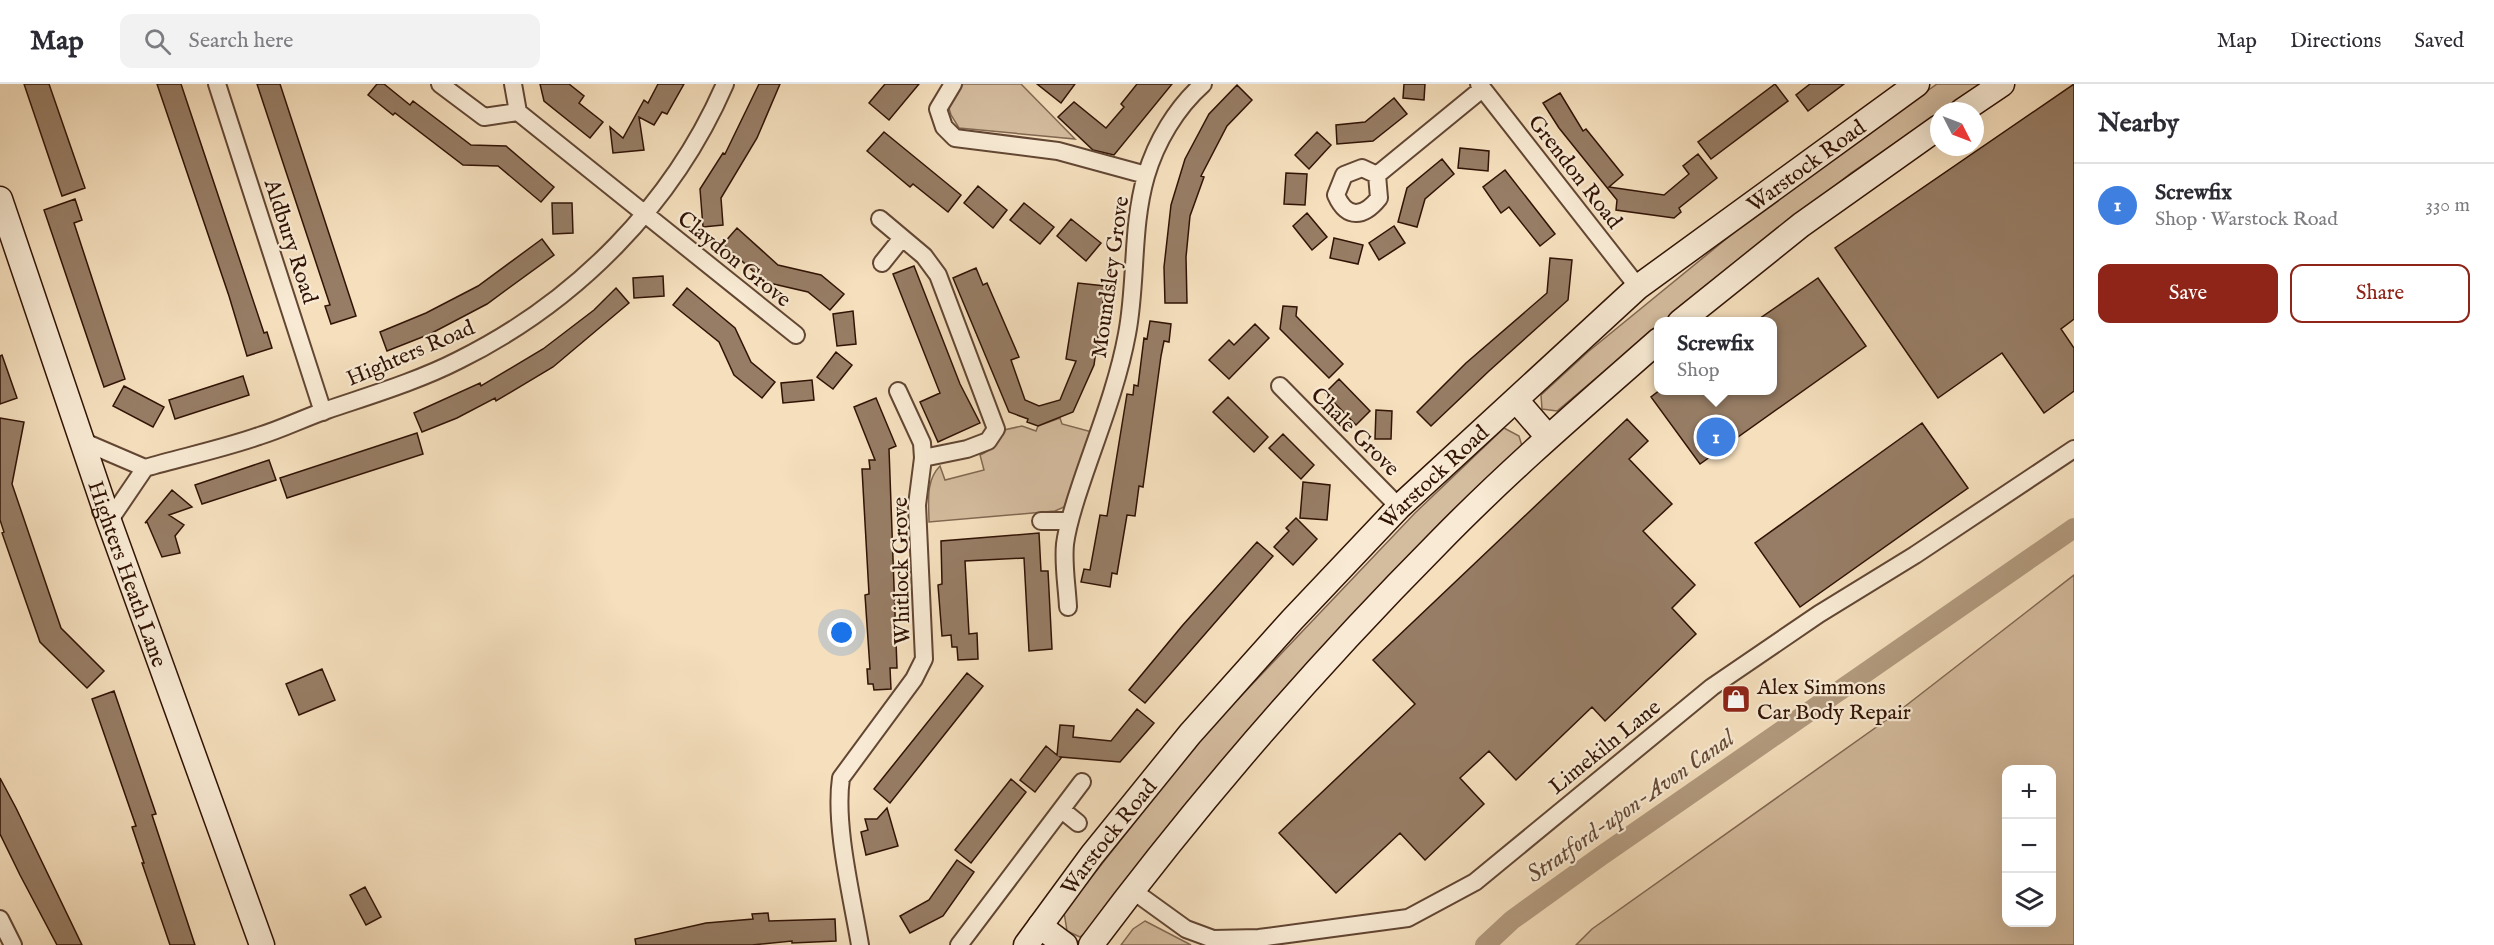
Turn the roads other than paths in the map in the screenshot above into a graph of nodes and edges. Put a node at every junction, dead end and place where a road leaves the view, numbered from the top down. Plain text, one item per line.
1 (218, 84) edge
2 (440, 84) edge
3 (513, 84) edge
4 (725, 84) edge
5 (953, 84) edge
6 (1203, 84) edge
7 (1917, 84) edge
8 (2002, 84) edge
9 (1480, 87) edge
10 (1975, 102) edge
11 (518, 112) junction
12 (1930, 133) edge
13 (1146, 175) junction
14 (1377, 175) dead end
15 (0, 199) edge
16 (645, 215) junction
17 (880, 219) dead end
18 (902, 238) junction
19 (882, 263) dead end
20 (1638, 286) junction
21 (1685, 317) edge
22 (796, 335) dead end
23 (1654, 344) edge
24 (1280, 386) dead end
25 (898, 391) dead end
26 (1516, 400) junction
27 (323, 412) junction
28 (1548, 437) junction
29 (82, 441) junction
30 (2074, 448) edge
31 (923, 458) junction
32 (145, 468) junction
33 (1400, 507) junction
34 (109, 521) junction
35 (1041, 521) dead end
36 (1069, 521) junction
37 (1068, 607) dead end
38 (1082, 782) dead end
39 (1062, 810) junction
40 (1078, 823) dead end
41 (1132, 890) junction
42 (0, 919) edge
43 (1033, 936) edge
44 (13, 945) edge
45 (262, 945) edge
46 (860, 945) edge
47 (959, 945) edge
48 (1065, 945) edge
49 (1091, 945) edge

1 - 27 street, Aldbury Road
2 - 11 street
3 - 11 street
4 - 16 street, Highters Road
5 - 13 street
6 - 13 street, Moundsley Grove
7 - 20 street, Warstock Road
8 - 10 street
9 - 14 street
9 - 20 street, Grendon Road
11 - 16 street, Claydon Grove
12 - 21 street, Warstock Road
13 - 36 street, Moundsley Grove
15 - 29 street, Highters Heath Lane
16 - 22 street, Claydon Grove
16 - 27 street, Highters Road
17 - 18 street
18 - 19 street
18 - 31 street
20 - 26 street, Warstock Road
23 - 28 street
24 - 33 street, Chale Grove
25 - 31 street
26 - 28 street
26 - 33 street, Warstock Road
27 - 32 street, Highters Road
28 - 41 street
29 - 32 street
29 - 34 street, Highters Heath Lane
30 - 41 street, Limekiln Lane
31 - 46 street, Whitlock Grove
32 - 34 street
33 - 43 street, Warstock Road
34 - 45 street, Highters Heath Lane
35 - 36 street
36 - 37 street, Moundsley Grove
38 - 39 street
39 - 40 street
39 - 47 street
41 - 49 street
42 - 44 street
43 - 48 street

